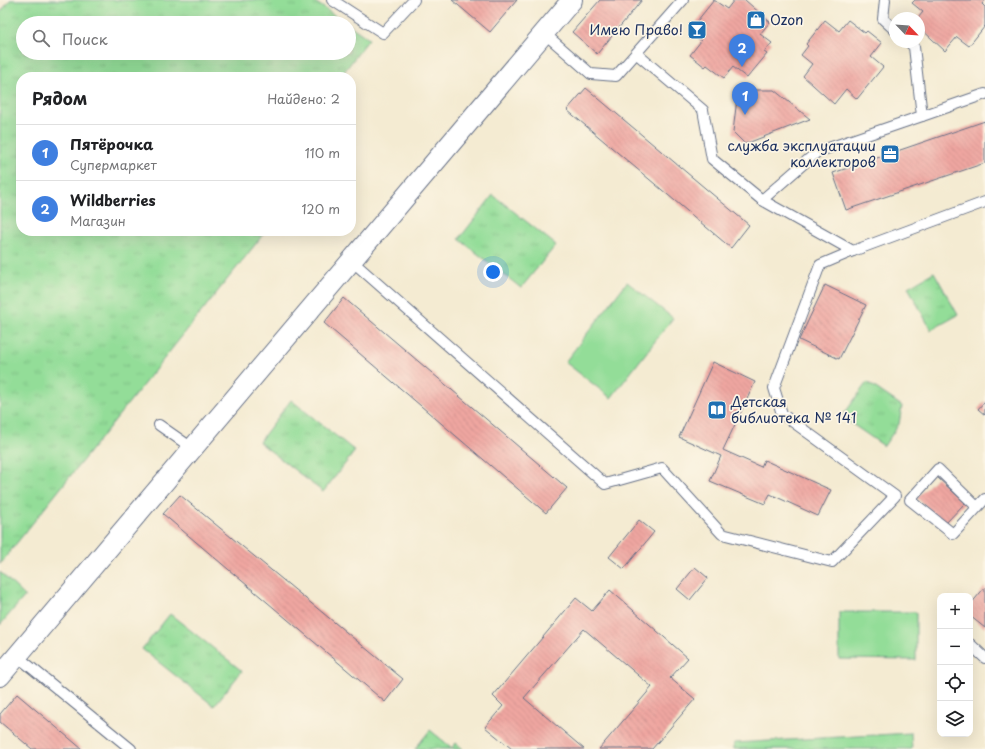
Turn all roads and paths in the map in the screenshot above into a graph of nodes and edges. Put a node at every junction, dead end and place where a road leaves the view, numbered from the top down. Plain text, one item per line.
1 (332, 0) edge
2 (414, 0) edge
3 (572, 0) edge
4 (683, 0) edge
5 (885, 0) edge
6 (889, 24) edge
7 (544, 34) junction
8 (914, 48) edge
9 (637, 54) junction
10 (985, 94) edge
11 (922, 116) junction
12 (762, 200) junction
13 (985, 202) edge
14 (853, 251) junction
15 (352, 261) junction
16 (159, 425) dead end
17 (192, 448) junction
18 (985, 499) edge
19 (977, 507) junction
20 (973, 647) edge
21 (17, 656) junction
22 (985, 658) edge
23 (0, 676) edge
24 (131, 749) edge

1 - 2 lane
3 - 7 street
4 - 9 lane
5 - 6 lane
7 - 9 lane
7 - 15 street
8 - 11 lane
9 - 12 lane
10 - 11 lane
11 - 12 lane
12 - 14 lane
13 - 14 lane
14 - 15 lane
15 - 17 street
16 - 17 lane
17 - 21 street
18 - 19 lane
19 - 19 lane
20 - 22 lane
21 - 23 street
21 - 24 lane

